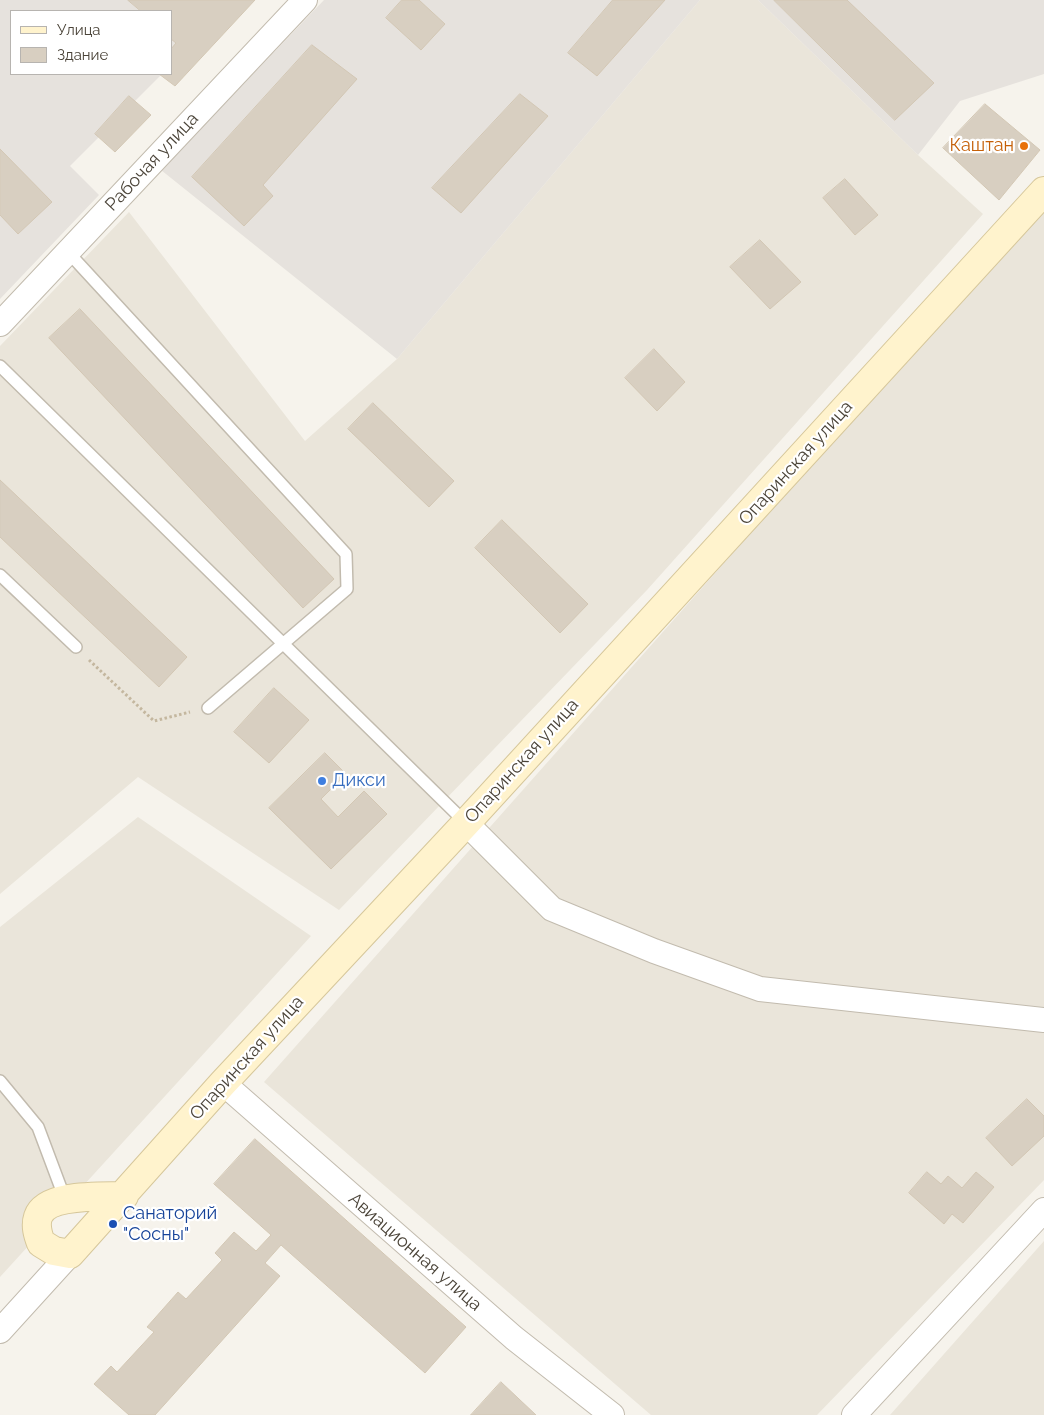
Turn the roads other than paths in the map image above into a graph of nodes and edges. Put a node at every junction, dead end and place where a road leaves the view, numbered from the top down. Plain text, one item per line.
1 (304, 0) edge
2 (1044, 191) edge
3 (68, 252) junction
4 (0, 324) edge
5 (0, 366) edge
6 (0, 575) edge
7 (282, 644) junction
8 (76, 647) road end
9 (208, 708) road end
10 (466, 823) junction
11 (1044, 1020) edge
12 (0, 1081) edge
13 (223, 1083) junction
14 (124, 1196) junction
15 (65, 1199) junction
16 (1044, 1210) edge
17 (70, 1254) junction
18 (0, 1331) edge
19 (612, 1415) edge
20 (854, 1415) edge

1 - 3 street, Рабочая улица
2 - 10 street, Опаринская улица
3 - 4 street, Рабочая улица
3 - 7 lane
5 - 7 lane
6 - 8 lane
7 - 9 lane
7 - 10 lane
10 - 11 street
10 - 13 street, Опаринская улица
12 - 15 lane
13 - 14 street, Опаринская улица
13 - 19 street, Авиационная улица
14 - 15 street
14 - 17 street, Опаринская улица
15 - 17 street
16 - 20 street
17 - 18 street, Опаринская улица

